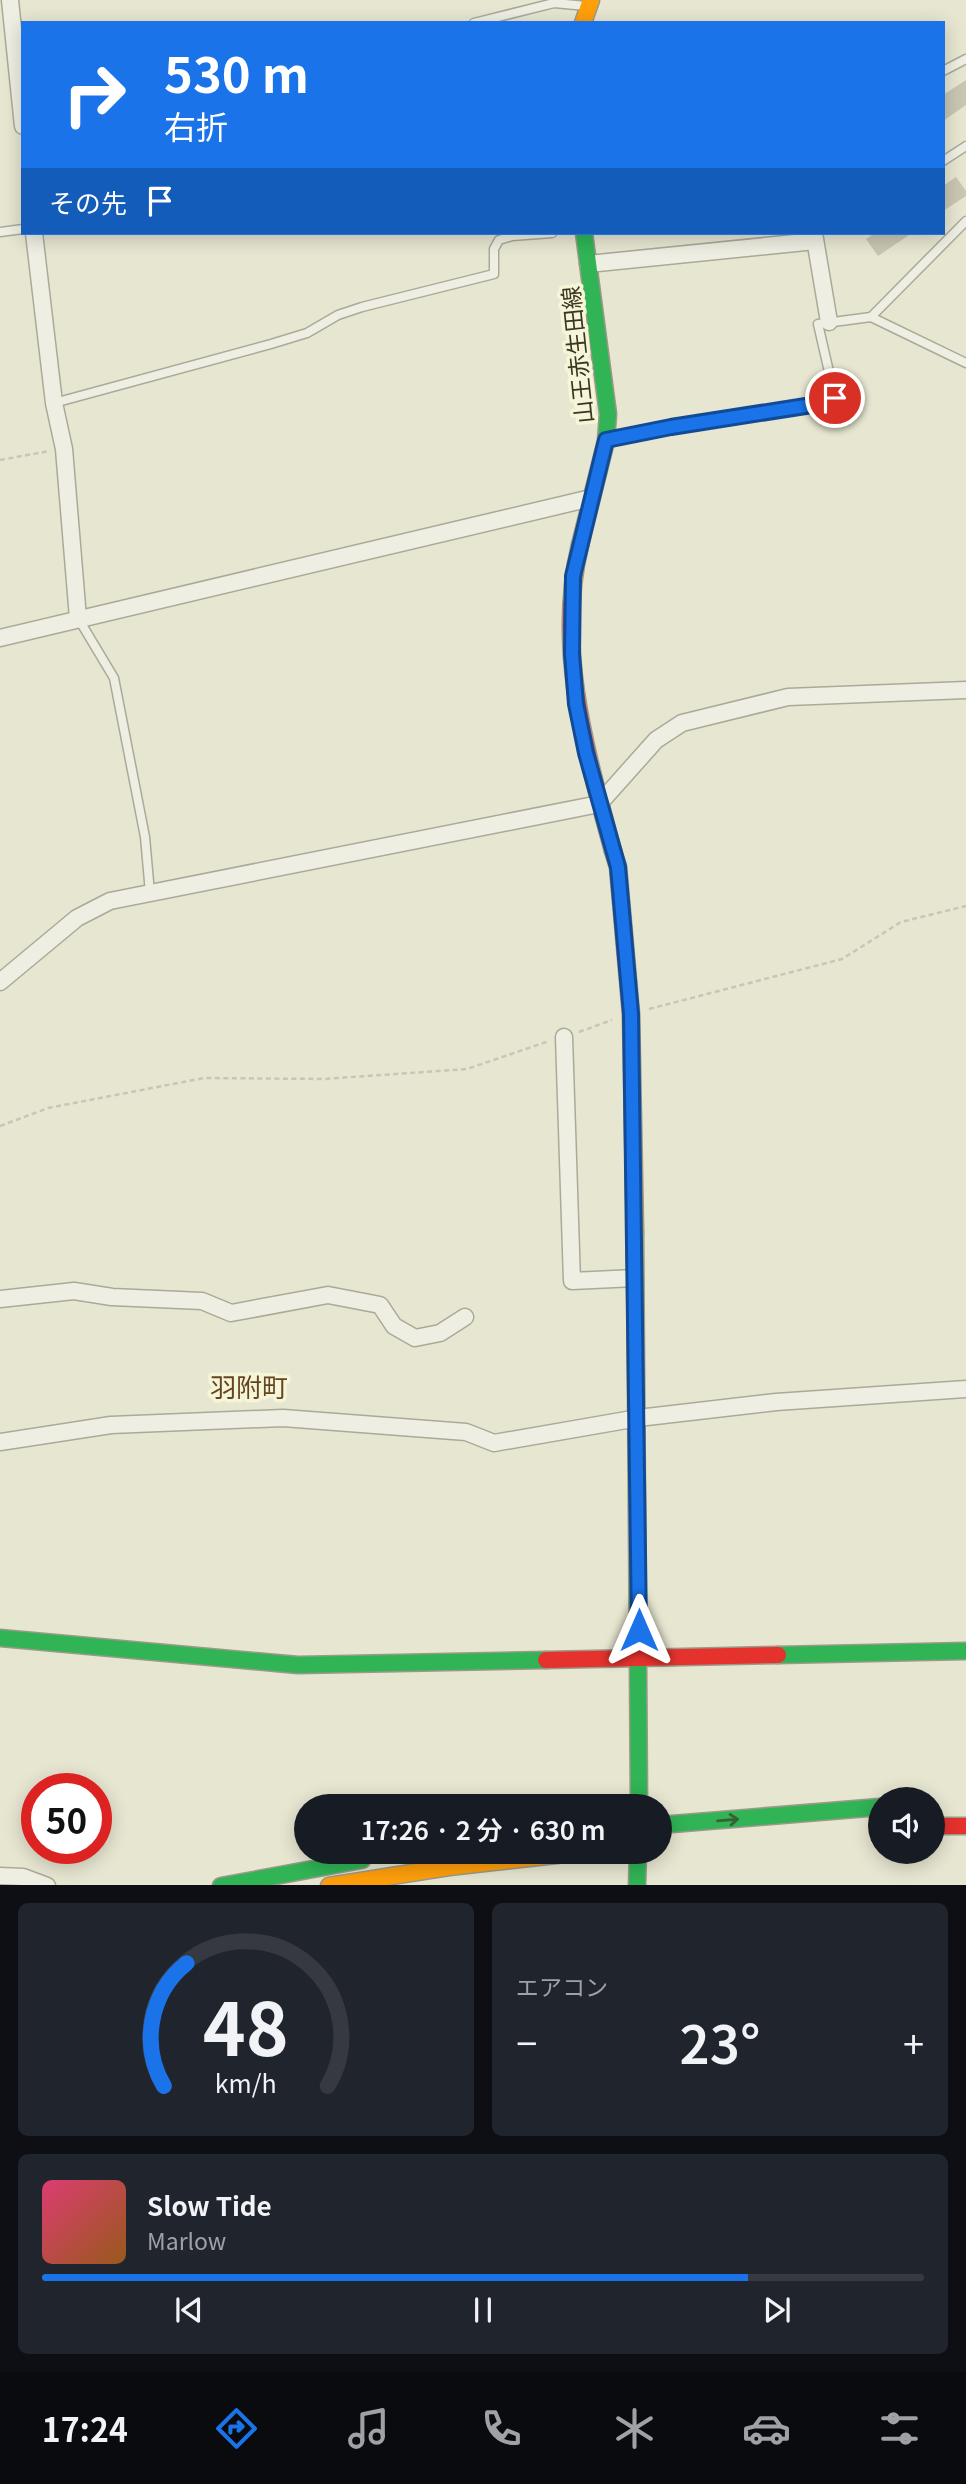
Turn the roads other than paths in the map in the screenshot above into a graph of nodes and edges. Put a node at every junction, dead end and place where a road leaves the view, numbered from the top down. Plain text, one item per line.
1 (10, 0) edge
2 (590, 3) edge
3 (482, 21) edge
4 (584, 21) edge
5 (966, 59) edge
6 (945, 70) edge
7 (21, 107) edge
8 (966, 146) edge
9 (945, 161) edge
10 (966, 221) edge
11 (21, 229) edge
12 (0, 232) edge
13 (34, 235) edge
14 (525, 235) edge
15 (584, 235) edge
16 (814, 237) edge
17 (588, 264) junction
18 (871, 317) junction
19 (830, 322) junction
20 (966, 363) edge
21 (54, 403) junction
22 (606, 440) junction
23 (591, 498) junction
24 (78, 618) junction
25 (0, 638) edge
26 (966, 690) edge
27 (599, 804) junction
28 (150, 893) junction
29 (0, 982) edge
30 (564, 1037) road end
31 (635, 1278) junction
32 (0, 1299) edge
33 (465, 1317) dead end
34 (966, 1389) edge
35 (638, 1418) junction
36 (0, 1443) edge
37 (0, 1638) edge
38 (966, 1651) edge
39 (639, 1656) junction
40 (639, 1794) edge
41 (868, 1809) edge
42 (672, 1824) edge
43 (945, 1826) edge
44 (966, 1826) edge
45 (342, 1864) edge
46 (476, 1864) edge
47 (638, 1864) edge
48 (0, 1876) edge
49 (47, 1885) edge
50 (221, 1885) edge
51 (330, 1885) edge
52 (638, 1885) edge

1 - 7 street
2 - 3 lane
2 - 4 main road
5 - 6 lane
8 - 9 lane
10 - 18 lane
11 - 12 lane
13 - 21 street
14 - 21 lane
15 - 17 main road, 山王赤生田線
16 - 17 street
16 - 19 street
17 - 22 main road, 山王赤生田線
18 - 19 lane
18 - 20 lane
19 - 22 lane
21 - 24 street
22 - 23 main road, 山王赤生田線
23 - 24 street
23 - 27 main road, 山王赤生田線
24 - 25 street
24 - 28 lane
26 - 27 street
27 - 28 street
27 - 31 main road, 山王赤生田線
28 - 29 street
30 - 31 street
31 - 35 main road, 山王赤生田線
32 - 33 street
34 - 35 street
35 - 36 street
35 - 39 main road, 山王赤生田線
37 - 39 main road
38 - 39 main road
39 - 40 main road, 山王赤生田線
42 -> 41 main road
43 - 44 main road
45 - 50 main road
46 - 51 main road
47 - 52 main road
48 - 49 street

